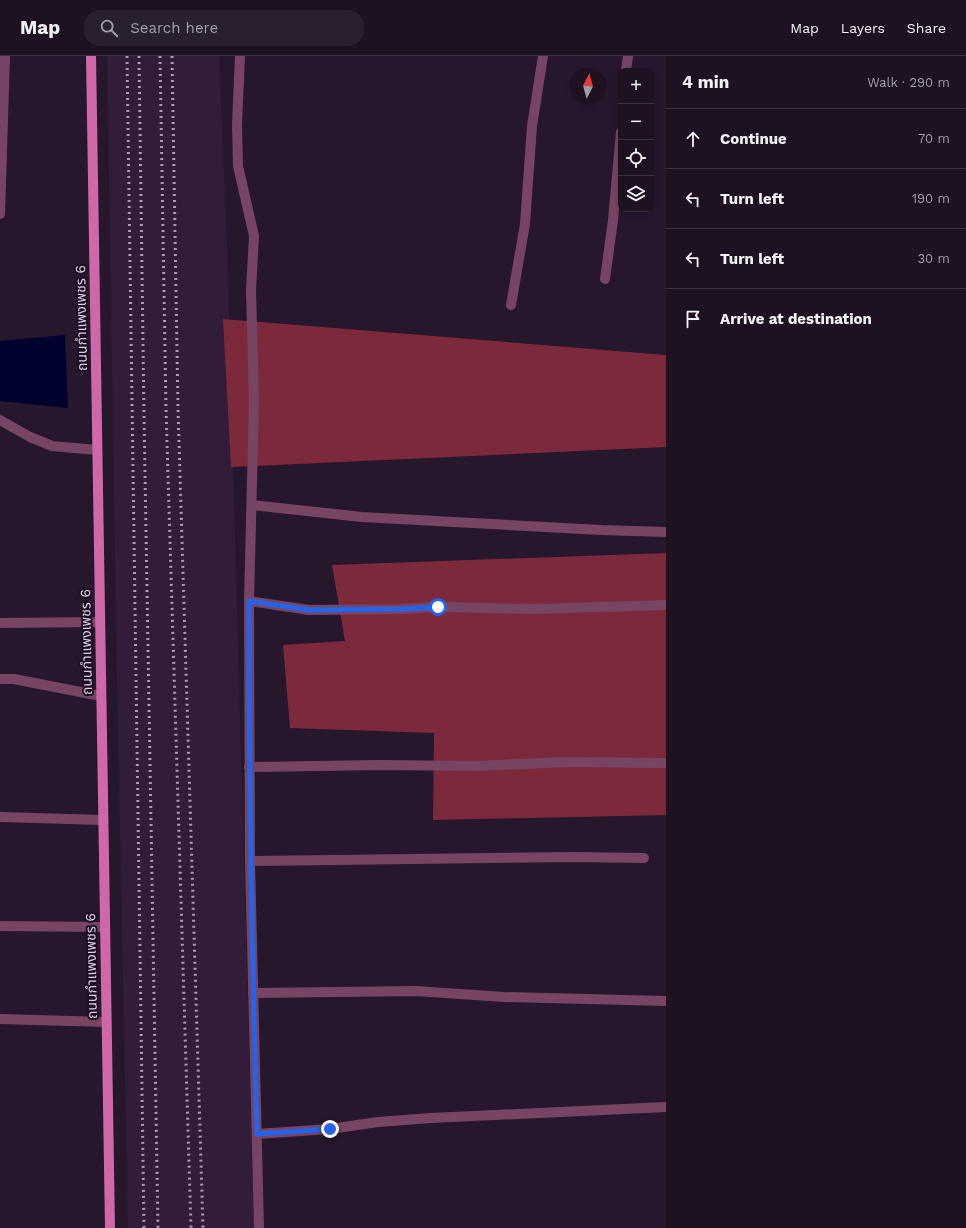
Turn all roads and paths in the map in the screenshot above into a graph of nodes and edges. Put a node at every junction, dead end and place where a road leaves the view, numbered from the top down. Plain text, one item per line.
1 (5, 56) edge
2 (91, 56) edge
3 (240, 56) edge
4 (543, 56) edge
5 (628, 56) edge
6 (626, 68) edge
7 (620, 140) edge
8 (0, 214) edge
9 (604, 279) dead end
10 (511, 305) dead end
11 (0, 420) edge
12 (97, 450) junction
13 (252, 505) junction
14 (666, 532) edge
15 (249, 601) junction
16 (666, 605) edge
17 (100, 622) junction
18 (0, 623) edge
19 (0, 679) edge
20 (101, 696) junction
21 (666, 763) edge
22 (249, 767) junction
23 (0, 817) edge
24 (103, 820) junction
25 (644, 858) dead end
26 (250, 861) junction
27 (0, 926) edge
28 (105, 927) junction
29 (253, 993) junction
30 (666, 1001) edge
31 (0, 1018) edge
32 (106, 1022) junction
33 (666, 1107) edge
34 (257, 1134) junction
35 (110, 1228) edge
36 (259, 1228) edge

1 - 8 street
2 - 12 main road, ถนนกำแพงเพชร 6
3 - 13 street
4 - 10 street
5 - 6 street
7 - 9 street
11 - 12 street
12 - 17 main road, ถนนกำแพงเพชร 6
13 - 14 street
13 - 15 street
15 - 16 street
15 - 22 street
17 - 18 street
17 - 20 main road, ถนนกำแพงเพชร 6
19 - 20 street
20 - 24 main road, ถนนกำแพงเพชร 6
21 - 22 street
22 - 26 street
23 - 24 street
24 - 28 main road, ถนนกำแพงเพชร 6
25 - 26 street
26 - 29 street
27 - 28 street
28 - 32 main road, ถนนกำแพงเพชร 6
29 - 30 street
29 - 34 street
31 - 32 street
32 - 35 main road, ถนนกำแพงเพชร 6
33 - 34 street
34 - 36 street

